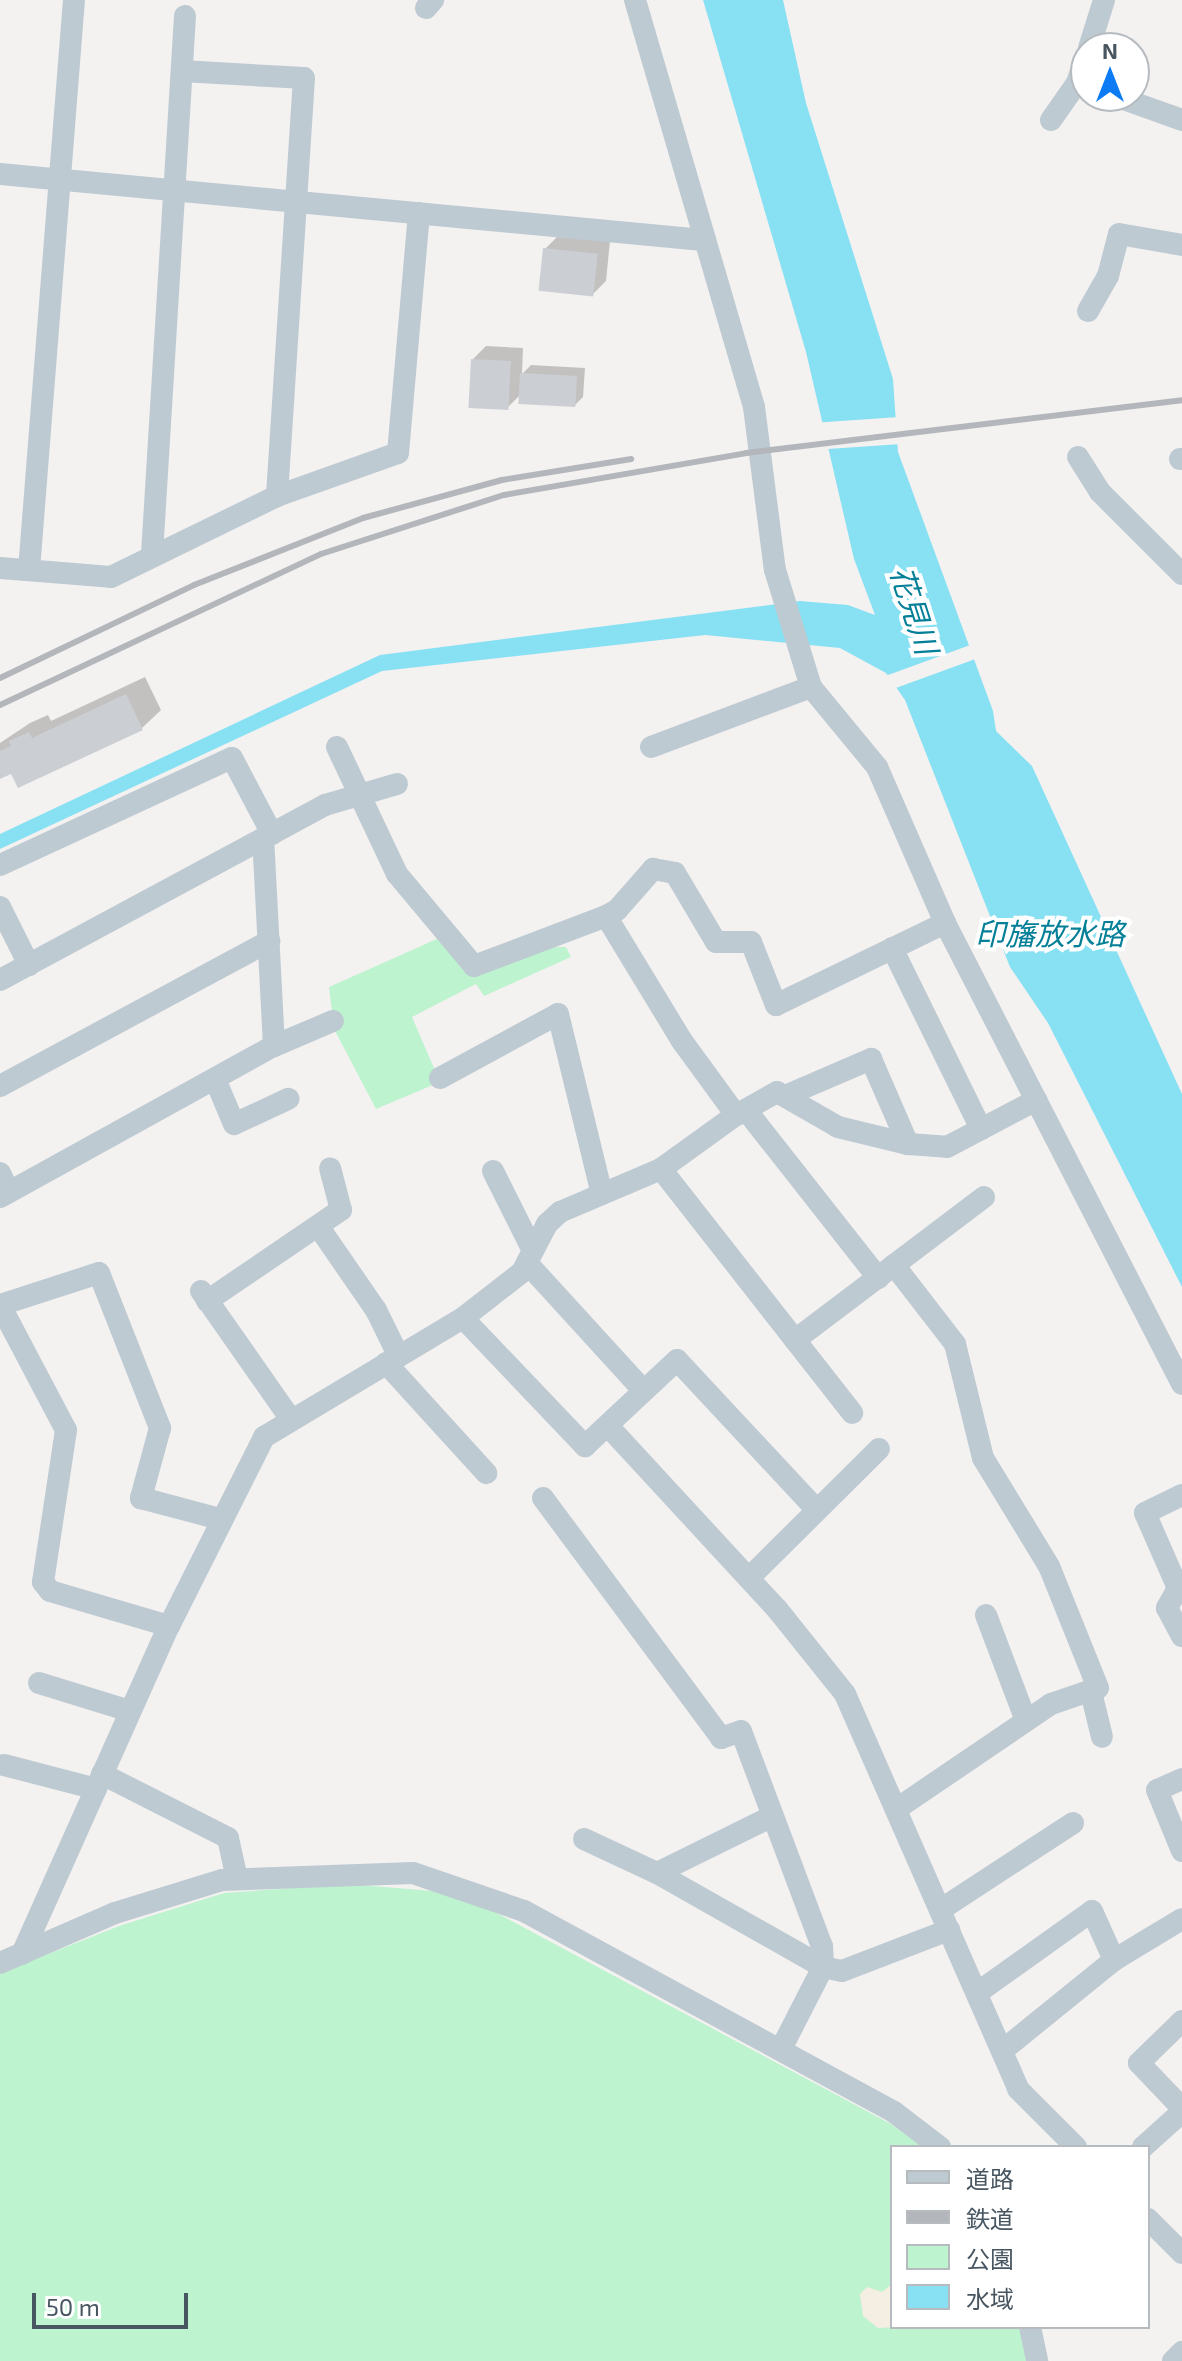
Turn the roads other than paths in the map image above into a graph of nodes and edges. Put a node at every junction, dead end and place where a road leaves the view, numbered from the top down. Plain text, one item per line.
1 (74, 0) edge
2 (635, 0) edge
3 (1104, 0) edge
4 (185, 16) dead end
5 (1094, 32) edge
6 (182, 71) junction
7 (1070, 98) edge
8 (1150, 109) edge
9 (1051, 120) dead end
10 (1182, 120) edge
11 (0, 174) edge
12 (61, 179) junction
13 (176, 190) junction
14 (295, 201) junction
15 (419, 213) junction
16 (703, 240) junction
17 (1182, 245) edge
18 (1088, 311) dead end
19 (1078, 457) dead end
20 (277, 496) junction
21 (152, 554) junction
22 (0, 568) edge
23 (29, 570) junction
24 (1182, 574) edge
25 (811, 687) junction
26 (337, 747) dead end
27 (651, 747) dead end
28 (397, 784) dead end
29 (360, 795) junction
30 (268, 837) junction
31 (0, 865) edge
32 (0, 907) edge
33 (606, 916) junction
34 (945, 923) junction
35 (269, 941) junction
36 (892, 948) junction
37 (29, 965) junction
38 (0, 980) edge
39 (333, 1021) dead end
40 (274, 1046) junction
41 (440, 1078) dead end
42 (215, 1079) junction
43 (0, 1086) edge
44 (785, 1096) junction
45 (288, 1099) dead end
46 (1036, 1100) junction
47 (741, 1112) junction
48 (981, 1129) junction
49 (908, 1144) junction
50 (330, 1168) dead end
51 (661, 1169) junction
52 (493, 1171) dead end
53 (3, 1187) edge
54 (602, 1194) junction
55 (984, 1197) dead end
56 (318, 1226) junction
57 (530, 1257) junction
58 (886, 1271) junction
59 (0, 1305) edge
60 (463, 1318) junction
61 (795, 1340) junction
62 (392, 1359) junction
63 (1182, 1384) edge
64 (644, 1391) junction
65 (852, 1413) dead end
66 (290, 1418) junction
67 (608, 1426) junction
68 (879, 1449) dead end
69 (486, 1473) dead end
70 (1182, 1495) edge
71 (543, 1498) dead end
72 (816, 1509) junction
73 (220, 1519) junction
74 (749, 1578) junction
75 (986, 1615) dead end
76 (169, 1626) junction
77 (1182, 1636) edge
78 (39, 1683) dead end
79 (1091, 1692) junction
80 (130, 1711) junction
81 (1026, 1721) junction
82 (1102, 1737) dead end
83 (4, 1765) dead end
84 (1182, 1779) edge
85 (99, 1781) junction
86 (898, 1808) junction
87 (773, 1816) junction
88 (1073, 1823) dead end
89 (584, 1839) dead end
90 (1182, 1851) edge
91 (657, 1873) junction
92 (237, 1879) junction
93 (1182, 1919) edge
94 (944, 1920) junction
95 (22, 1954) junction
96 (1114, 1960) junction
97 (0, 1963) edge
98 (823, 1967) junction
99 (977, 1993) junction
100 (1182, 2021) edge
101 (781, 2049) junction
102 (1003, 2050) junction
103 (1182, 2110) edge
104 (937, 2145) edge
105 (1074, 2145) edge
106 (1145, 2145) edge
107 (1150, 2221) edge
108 (1179, 2243) edge
109 (1030, 2329) edge
110 (1182, 2352) edge
111 (1037, 2361) edge
112 (1173, 2361) edge

1 - 12 street
2 - 16 street
3 - 5 street
4 - 6 street
6 - 13 street
6 - 14 street
7 - 9 street
8 - 10 street
11 - 12 street
12 - 13 street
12 - 23 street
13 - 14 street
13 - 21 street
14 - 15 street
14 - 20 street
15 - 16 street
15 - 20 street
16 - 25 street
17 - 18 street
19 - 24 street
20 - 21 street
21 - 23 street
22 - 23 street
25 - 27 street
25 - 34 street
26 - 29 street
28 - 29 street
29 - 30 street
29 - 33 street
30 - 31 street
30 - 35 street
30 - 37 street
32 - 37 street
33 - 36 street
33 - 47 street
34 - 36 street
34 - 46 street
35 - 40 street
35 - 43 street
36 - 48 street
37 - 38 street
39 - 40 street
40 - 42 street
41 - 54 street
42 - 45 street
42 - 53 street
44 - 47 street
44 - 49 street
44 - 49 street
46 - 48 street
46 - 63 street
47 - 51 street
47 - 58 street
48 - 49 street
50 - 56 street
51 - 54 street
51 - 61 street
52 - 57 street
54 - 57 street
55 - 58 street
56 - 62 street
56 - 66 street
57 - 60 street
57 - 64 street
58 - 61 street
58 - 79 street
59 - 73 street
59 - 76 street
60 - 62 street
60 - 67 street
61 - 65 street
62 - 66 street
62 - 69 street
64 - 67 street
64 - 72 street
66 - 73 street
67 - 74 street
68 - 72 street
70 - 77 street
71 - 87 street
72 - 74 street
73 - 76 street
74 - 86 street
75 - 81 street
76 - 80 street
78 - 80 street
79 - 81 street
79 - 82 street
80 - 85 street
81 - 86 street
83 - 85 street
84 - 90 street
85 - 92 street
85 - 95 street
86 - 94 street
87 - 91 street
87 - 98 street
88 - 94 street
89 - 91 street
91 - 98 street
92 - 95 street
92 - 101 street
93 - 96 street
94 - 98 street
94 - 99 street
95 - 97 street
96 - 99 street
96 - 102 street
98 - 101 street
99 - 102 street
100 - 103 street
101 - 104 street
102 - 105 street
103 - 106 street
107 - 108 street
109 - 111 street
110 - 112 street

